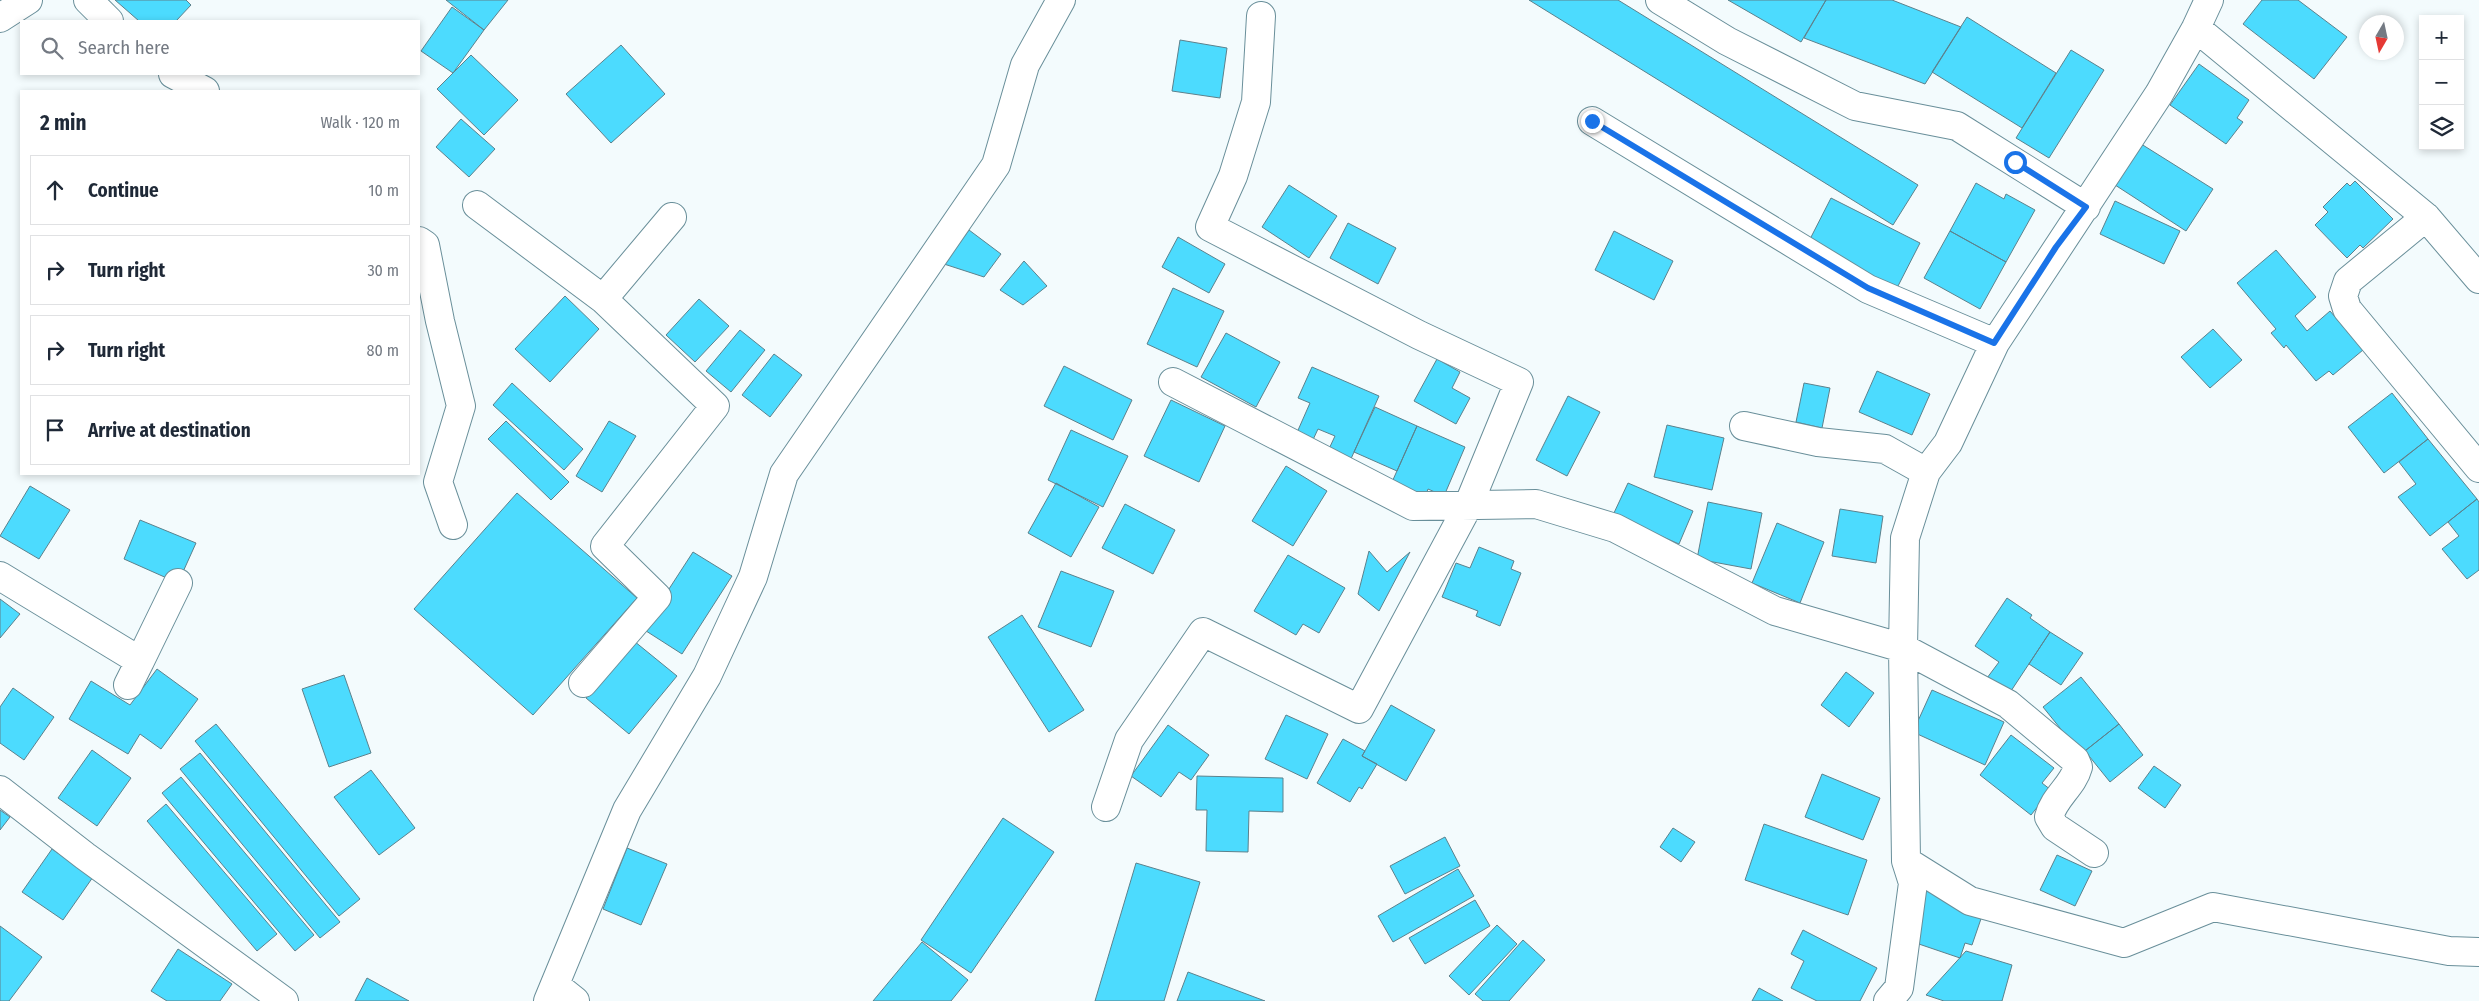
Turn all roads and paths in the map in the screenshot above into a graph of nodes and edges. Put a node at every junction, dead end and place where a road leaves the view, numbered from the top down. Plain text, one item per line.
1 (28, 0) edge
2 (88, 0) edge
3 (1061, 0) edge
4 (1660, 0) edge
5 (2209, 0) edge
6 (1261, 16) dead end
7 (0, 18) edge
8 (108, 20) edge
9 (2196, 28) junction
10 (175, 75) edge
11 (203, 90) edge
12 (1592, 121) dead end
13 (477, 205) dead end
14 (2086, 207) junction
15 (672, 217) dead end
16 (2426, 217) junction
17 (420, 242) edge
18 (2479, 279) edge
19 (603, 299) junction
20 (1994, 343) junction
21 (1173, 382) dead end
22 (1744, 426) dead end
23 (2479, 468) edge
24 (1926, 472) junction
25 (1468, 506) junction
26 (453, 525) dead end
27 (0, 576) edge
28 (178, 583) dead end
29 (1903, 648) junction
30 (140, 661) junction
31 (583, 683) dead end
32 (128, 685) dead end
33 (0, 790) edge
34 (1106, 807) dead end
35 (2094, 853) dead end
36 (1906, 861) junction
37 (2479, 952) edge
38 (559, 996) edge
39 (284, 1001) edge
40 (1888, 1001) edge

1 - 7 street
2 - 8 street
3 - 38 street
4 - 14 street
5 - 9 street
6 - 25 street
9 - 14 street
9 - 16 street
10 - 11 street
12 - 20 street
13 - 19 street
14 - 20 street
15 - 19 street
16 - 18 street
16 - 23 street
17 - 26 street
19 - 31 street
20 - 24 street
21 - 25 street
22 - 24 street
24 - 29 street
25 - 29 street
25 - 34 street
27 - 30 street
28 - 30 street
29 - 35 street
29 - 36 street
30 - 32 street
33 - 39 street
36 - 37 street
36 - 40 street

